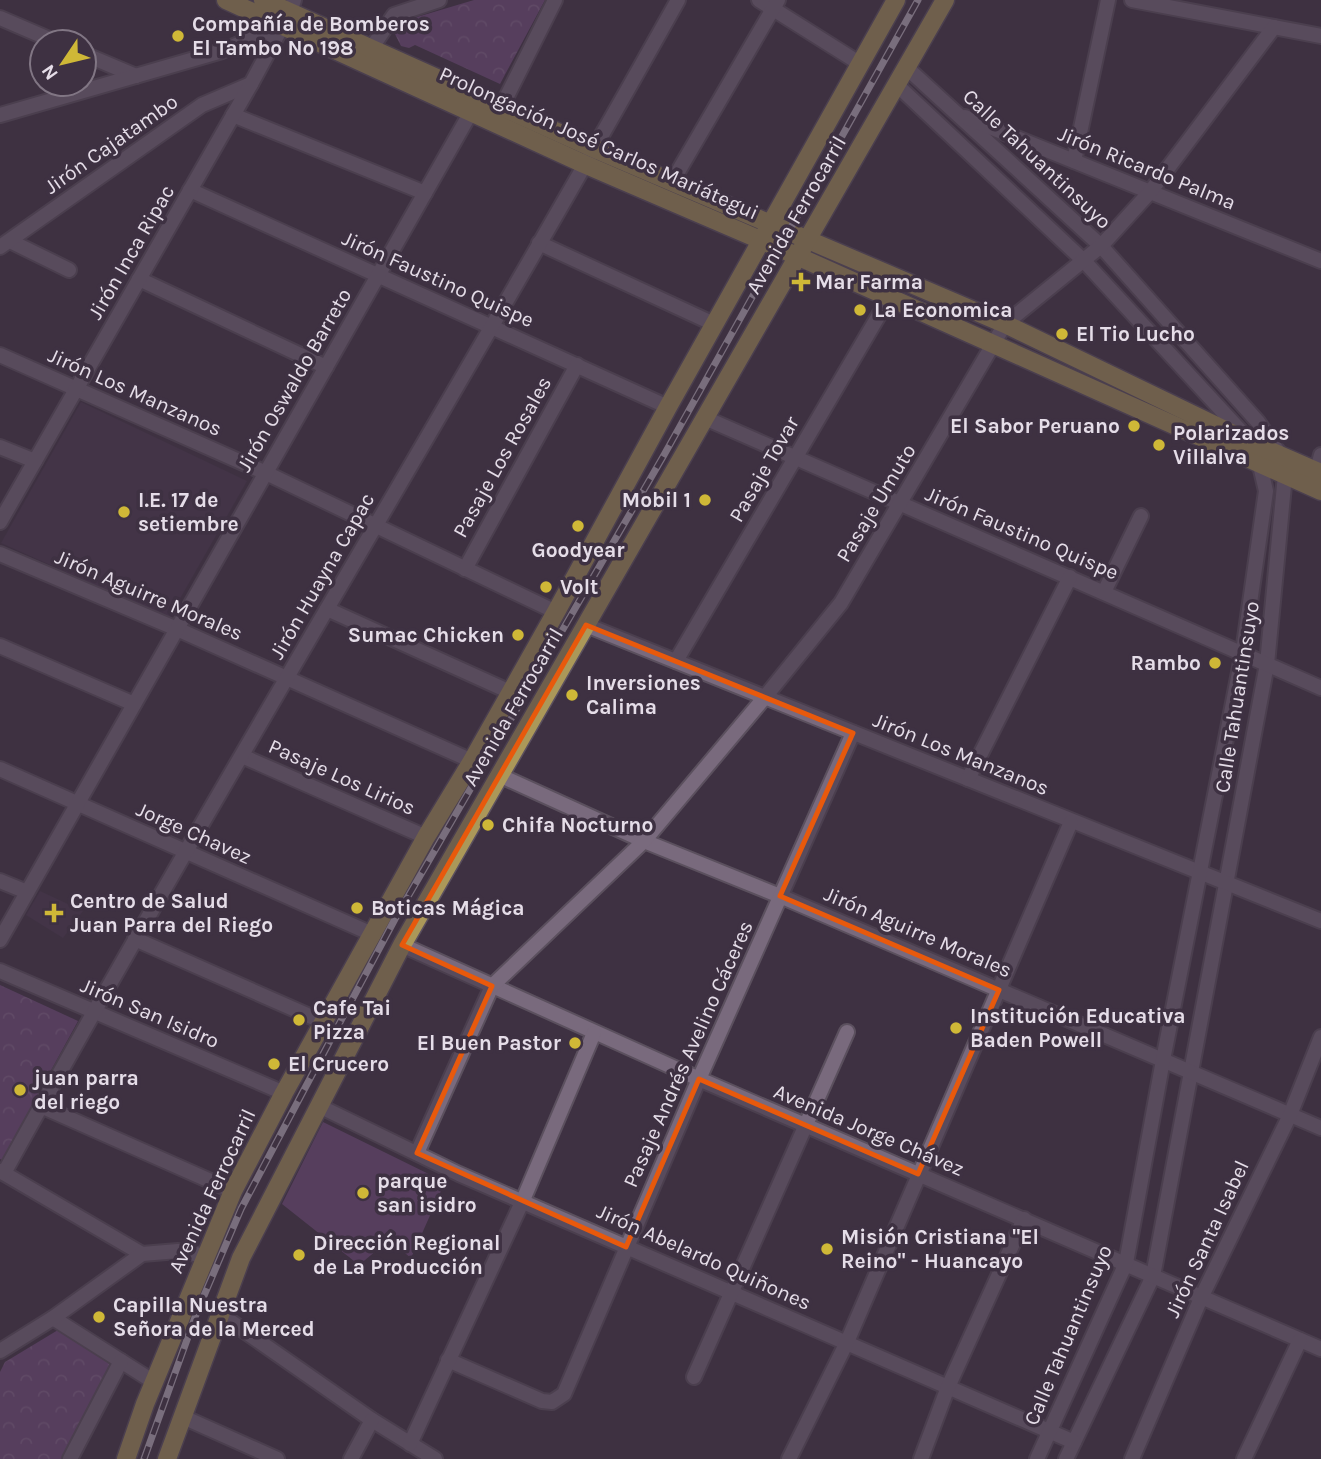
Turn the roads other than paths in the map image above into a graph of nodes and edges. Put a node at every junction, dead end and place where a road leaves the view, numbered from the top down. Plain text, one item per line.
1 (226, 0) edge
2 (263, 0) edge
3 (399, 0) edge
4 (439, 0) edge
5 (555, 0) edge
6 (678, 0) edge
7 (759, 0) edge
8 (896, 0) edge
9 (945, 0) edge
10 (1108, 0) edge
11 (1132, 0) edge
12 (776, 4) edge
13 (289, 12) edge
14 (394, 15) junction
15 (0, 18) edge
16 (1274, 27) junction
17 (28, 30) edge
18 (1321, 36) edge
19 (367, 55) junction
20 (98, 60) edge
21 (859, 64) junction
22 (907, 68) junction
23 (136, 76) junction
24 (251, 84) junction
25 (897, 85) junction
26 (475, 103) junction
27 (498, 114) junction
28 (957, 114) junction
29 (0, 115) edge
30 (233, 115) junction
31 (589, 156) junction
32 (1074, 161) junction
33 (672, 182) junction
34 (190, 190) junction
35 (1150, 192) junction
36 (425, 193) junction
37 (770, 224) junction
38 (807, 240) junction
39 (762, 241) junction
40 (539, 243) junction
41 (5, 244) edge
42 (1101, 246) junction
43 (798, 257) junction
44 (1084, 261) junction
45 (1321, 261) edge
46 (69, 270) dead end
47 (378, 275) junction
48 (139, 279) junction
49 (889, 298) junction
50 (715, 324) junction
51 (1005, 324) junction
52 (491, 326) junction
53 (993, 346) junction
54 (0, 355) edge
55 (577, 365) junction
56 (326, 367) junction
57 (76, 390) junction
58 (668, 407) junction
59 (705, 418) junction
60 (1252, 443) junction
61 (0, 447) edge
62 (1282, 456) junction
63 (795, 458) junction
64 (34, 461) junction
65 (1261, 464) junction
66 (266, 473) junction
67 (1285, 475) junction
68 (1319, 476) edge
69 (900, 503) junction
70 (1141, 516) dead end
71 (0, 522) edge
72 (375, 527) junction
73 (0, 554) edge
74 (465, 569) junction
75 (1069, 577) junction
76 (1104, 592) junction
77 (327, 609) junction
78 (556, 612) junction
79 (586, 625) junction
80 (177, 629) junction
81 (0, 646) edge
82 (1243, 652) junction
83 (676, 662) junction
84 (1267, 664) junction
85 (287, 678) junction
86 (1321, 688) edge
87 (510, 692) junction
88 (765, 697) junction
89 (134, 704) junction
90 (853, 733) junction
91 (242, 756) junction
92 (472, 761) junction
93 (0, 769) edge
94 (499, 775) junction
95 (968, 779) junction
96 (77, 805) junction
97 (1071, 822) junction
98 (426, 837) junction
99 (644, 841) junction
100 (186, 853) junction
101 (1200, 873) junction
102 (0, 881) edge
103 (1226, 883) junction
104 (27, 892) junction
105 (780, 896) junction
106 (1321, 921) edge
107 (372, 934) junction
108 (135, 939) junction
109 (0, 940) edge
110 (402, 945) junction
111 (0, 971) edge
112 (492, 986) junction
113 (999, 990) junction
114 (93, 1012) junction
115 (323, 1022) junction
116 (847, 1032) dead end
117 (594, 1033) junction
118 (1321, 1037) edge
119 (1163, 1060) junction
120 (1191, 1072) junction
121 (699, 1079) junction
122 (284, 1093) junction
123 (41, 1106) junction
124 (319, 1106) junction
125 (1290, 1115) junction
126 (806, 1125) junction
127 (1321, 1128) edge
128 (416, 1153) junction
129 (2, 1172) edge
130 (918, 1174) junction
131 (233, 1191) junction
132 (523, 1200) junction
133 (1024, 1219) junction
134 (626, 1247) junction
135 (142, 1254) junction
136 (206, 1256) junction
137 (1126, 1264) junction
138 (1153, 1276) junction
139 (731, 1293) junction
140 (1201, 1297) junction
141 (220, 1314) junction
142 (53, 1318) junction
143 (1300, 1340) junction
144 (847, 1342) junction
145 (1321, 1349) edge
146 (0, 1351) edge
147 (448, 1360) junction
148 (121, 1362) junction
149 (694, 1377) dead end
150 (154, 1382) junction
151 (948, 1387) junction
152 (183, 1417) junction
153 (372, 1420) junction
154 (1051, 1432) junction
155 (1074, 1442) junction
156 (410, 1444) junction
157 (71, 1459) edge
158 (126, 1459) edge
159 (167, 1459) edge
160 (278, 1459) edge
161 (351, 1459) edge
162 (435, 1459) edge
163 (789, 1459) edge
164 (921, 1459) edge
165 (1037, 1459) edge
166 (1066, 1459) edge
167 (1132, 1459) edge
168 (1244, 1459) edge

1 - 13 main road, Prolongación José Carlos Mariátegui
2 - 13 main road, Prolongación José Carlos Mariátegui
3 - 14 street
4 - 14 street
5 - 27 street
6 - 31 street, Jirón Huayna Capac
7 - 12 street
8 - 21 main road, Avenida Ferrocarril
9 - 22 main road, Avenida Ferrocarril
10 - 32 street
11 - 16 street
12 - 21 street
12 - 33 street
13 - 19 main road, Prolongación José Carlos Mariátegui
13 - 23 street
13 - 24 street, Jirón Inca Ripac
14 - 19 street
15 - 17 street
16 - 18 street
16 - 35 street, Pasaje Umuto
19 - 26 main road, Prolongación José Carlos Mariátegui
20 - 23 street
21 - 37 main road, Avenida Ferrocarril
22 - 25 main road, Avenida Ferrocarril
22 - 28 street, Calle Tahuantinsuyo
23 - 29 street
24 - 30 street, Jirón Inca Ripac
24 - 41 street, Jirón Cajatambo
25 - 38 main road, Avenida Ferrocarril
25 - 44 street, Calle Tahuantinsuyo
26 - 27 main road, Prolongación José Carlos Mariátegui
26 - 36 street, Jirón Oswaldo Barreto
27 - 31 main road, Prolongación José Carlos Mariátegui
28 - 32 street, Jirón Ricardo Palma
28 - 42 street, Calle Tahuantinsuyo
30 - 34 street, Jirón Inca Ripac
30 - 36 street
31 - 33 main road, Prolongación José Carlos Mariátegui
31 - 39 main road, Prolongación José Carlos Mariátegui
31 - 40 street, Jirón Huayna Capac
32 - 35 street, Jirón Ricardo Palma
33 - 37 main road, Prolongación José Carlos Mariátegui
34 - 47 street, Jirón Faustino Quispe
34 - 48 street, Jirón Inca Ripac
35 - 42 street, Pasaje Umuto
35 - 45 street, Jirón Ricardo Palma
36 - 47 street, Jirón Oswaldo Barreto
37 - 38 main road, Prolongación José Carlos Mariátegui
37 - 39 main road, Avenida Ferrocarril
38 - 43 main road, Avenida Ferrocarril
38 - 51 main road, Prolongación José Carlos Mariátegui
39 - 43 main road, Prolongación José Carlos Mariátegui
39 - 50 main road, Avenida Ferrocarril
40 - 50 street
40 - 52 street, Jirón Huayna Capac
41 - 46 street
42 - 44 street, Pasaje Umuto
42 - 62 street, Calle Tahuantinsuyo
43 - 49 main road, Prolongación José Carlos Mariátegui
43 - 59 main road, Avenida Ferrocarril
44 - 51 street, Pasaje Umuto
44 - 60 street, Calle Tahuantinsuyo
47 - 52 street, Jirón Faustino Quispe
47 - 56 street, Jirón Oswaldo Barreto
48 - 56 street
48 - 57 street, Jirón Inca Ripac
49 - 53 main road, Prolongación José Carlos Mariátegui
49 - 63 street, Pasaje Tovar
50 - 58 main road, Avenida Ferrocarril
51 - 53 street, Pasaje Umuto
51 - 60 main road, Prolongación José Carlos Mariátegui
52 - 55 street, Jirón Faustino Quispe
52 - 72 street, Jirón Huayna Capac
53 - 65 main road, Prolongación José Carlos Mariátegui
53 - 69 street, Pasaje Umuto
54 - 57 street, Jirón Los Manzanos
55 - 58 street, Jirón Faustino Quispe
55 - 74 street, Pasaje Los Rosales
56 - 66 street, Jirón Oswaldo Barreto
57 - 64 street, Jirón Inca Ripac
57 - 66 street, Jirón Los Manzanos
58 - 78 main road, Avenida Ferrocarril
59 - 63 street, Jirón Faustino Quispe
59 - 79 main road, Avenida Ferrocarril
60 - 62 main road, Prolongación José Carlos Mariátegui
60 - 65 street, Calle Tahuantinsuyo
61 - 64 street
62 - 67 street, Calle Tahuantinsuyo
62 - 68 main road, Prolongación José Carlos Mariátegui
63 - 69 street, Jirón Faustino Quispe
63 - 83 street, Pasaje Tovar
64 - 71 street, Jirón Inca Ripac
65 - 67 main road, Prolongación José Carlos Mariátegui
65 - 82 street, Calle Tahuantinsuyo
66 - 72 street, Jirón Los Manzanos
66 - 80 street, Jirón Oswaldo Barreto
67 - 68 main road, Prolongación José Carlos Mariátegui
67 - 84 street, Calle Tahuantinsuyo
69 - 75 street, Jirón Faustino Quispe
69 - 88 street, Pasaje Umuto
70 - 76 street
72 - 74 street, Jirón Los Manzanos
72 - 77 street, Jirón Huayna Capac
73 - 80 street, Jirón Aguirre Morales
74 - 78 street, Jirón Los Manzanos
75 - 76 street, Jirón Faustino Quispe
75 - 95 street
76 - 82 street, Jirón Faustino Quispe
77 - 85 street, Jirón Huayna Capac
77 - 87 street
78 - 87 main road, Avenida Ferrocarril
79 - 83 street, Jirón Los Manzanos
79 - 94 main road, Avenida Ferrocarril
80 - 85 street, Jirón Aguirre Morales
80 - 89 street, Jirón Oswaldo Barreto
81 - 89 street
82 - 84 street, Jirón Faustino Quispe
82 - 101 street, Calle Tahuantinsuyo
83 - 88 street, Jirón Los Manzanos
84 - 86 street, Jirón Faustino Quispe
84 - 103 street, Calle Tahuantinsuyo
85 - 91 street, Jirón Huayna Capac
85 - 92 street, Jirón Aguirre Morales
87 - 92 main road, Avenida Ferrocarril
88 - 90 street, Jirón Los Manzanos
88 - 99 street, Pasaje Umuto
89 - 96 street, Jirón Oswaldo Barreto
90 - 95 street, Jirón Los Manzanos
90 - 105 street, Pasaje Andrés Avelino Cáceres
91 - 98 street, Pasaje Los Lirios
91 - 100 street, Jirón Huayna Capac
92 - 98 main road, Avenida Ferrocarril
93 - 96 street, Jorge Chavez
94 - 99 street, Jirón Aguirre Morales
94 - 110 main road, Avenida Ferrocarril
95 - 97 street, Jirón Los Manzanos
96 - 100 street, Jorge Chavez
96 - 104 street, Jirón Oswaldo Barreto
97 - 101 street, Jirón Los Manzanos
97 - 113 street
98 - 107 main road, Avenida Ferrocarril
99 - 105 street, Jirón Aguirre Morales
99 - 112 street, Pasaje Umuto
100 - 107 street, Jorge Chavez
100 - 108 street, Jirón Huayna Capac
101 - 103 street, Jirón Los Manzanos
101 - 119 street, Calle Tahuantinsuyo
102 - 104 street
103 - 106 street, Jirón Los Manzanos
103 - 120 street, Calle Tahuantinsuyo
104 - 109 street, Jirón Oswaldo Barreto
105 - 113 street, Jirón Aguirre Morales
105 - 121 street, Pasaje Andrés Avelino Cáceres
107 - 115 main road, Avenida Ferrocarril
108 - 114 street, Jirón Huayna Capac
108 - 115 street
110 - 112 street, Avenida Jorge Chávez
110 - 124 main road, Avenida Ferrocarril
111 - 114 street, Jirón San Isidro
112 - 117 street, Avenida Jorge Chávez
112 - 128 street
113 - 119 street, Jirón Aguirre Morales
113 - 130 street
114 - 122 street, Jirón San Isidro
114 - 123 street, Jirón Huayna Capac
115 - 122 main road, Avenida Ferrocarril
116 - 126 street
117 - 121 street, Avenida Jorge Chávez
117 - 132 street
118 - 125 street, Jirón Santa Isabel
119 - 120 street, Jirón Aguirre Morales
119 - 137 street, Calle Tahuantinsuyo
120 - 125 street, Jirón Aguirre Morales
120 - 138 street, Calle Tahuantinsuyo
121 - 126 street, Avenida Jorge Chávez
121 - 134 street, Pasaje Andrés Avelino Cáceres
122 - 131 main road, Avenida Ferrocarril
123 - 129 street, Jirón Huayna Capac
123 - 131 street
124 - 128 street, Jirón Abelardo Quiñones
124 - 141 main road, Avenida Ferrocarril
125 - 127 street, Jirón Aguirre Morales
125 - 140 street, Jirón Santa Isabel
126 - 130 street, Avenida Jorge Chávez
126 - 139 street
128 - 132 street, Jirón Abelardo Quiñones
129 - 135 street
130 - 133 street, Avenida Jorge Chávez
130 - 144 street
131 - 136 main road, Avenida Ferrocarril
132 - 134 street, Jirón Abelardo Quiñones
132 - 147 street
133 - 137 street, Avenida Jorge Chávez
133 - 151 street
134 - 139 street, Jirón Abelardo Quiñones
134 - 147 street, Pasaje Andrés Avelino Cáceres
135 - 136 street
135 - 142 street
136 - 150 main road, Avenida Ferrocarril
137 - 138 street, Avenida Jorge Chávez
137 - 154 street, Calle Tahuantinsuyo
138 - 140 street, Avenida Jorge Chávez
138 - 155 street, Calle Tahuantinsuyo
139 - 144 street, Jirón Abelardo Quiñones
139 - 149 street
140 - 143 street, Avenida Jorge Chávez
140 - 167 street, Jirón Santa Isabel
141 - 152 main road, Avenida Ferrocarril
141 - 153 street
142 - 146 street
142 - 148 street
143 - 145 street, Avenida Jorge Chávez
143 - 168 street
144 - 151 street, Jirón Abelardo Quiñones
144 - 163 street
147 - 156 street
148 - 150 street
148 - 157 street
150 - 158 main road, Avenida Ferrocarril
151 - 154 street, Jirón Abelardo Quiñones
151 - 164 street
152 - 159 main road, Avenida Ferrocarril
152 - 160 street
153 - 156 street
153 - 161 street
154 - 155 street, Jirón Abelardo Quiñones
154 - 165 street, Calle Tahuantinsuyo
155 - 166 street, Calle Tahuantinsuyo
156 - 162 street

